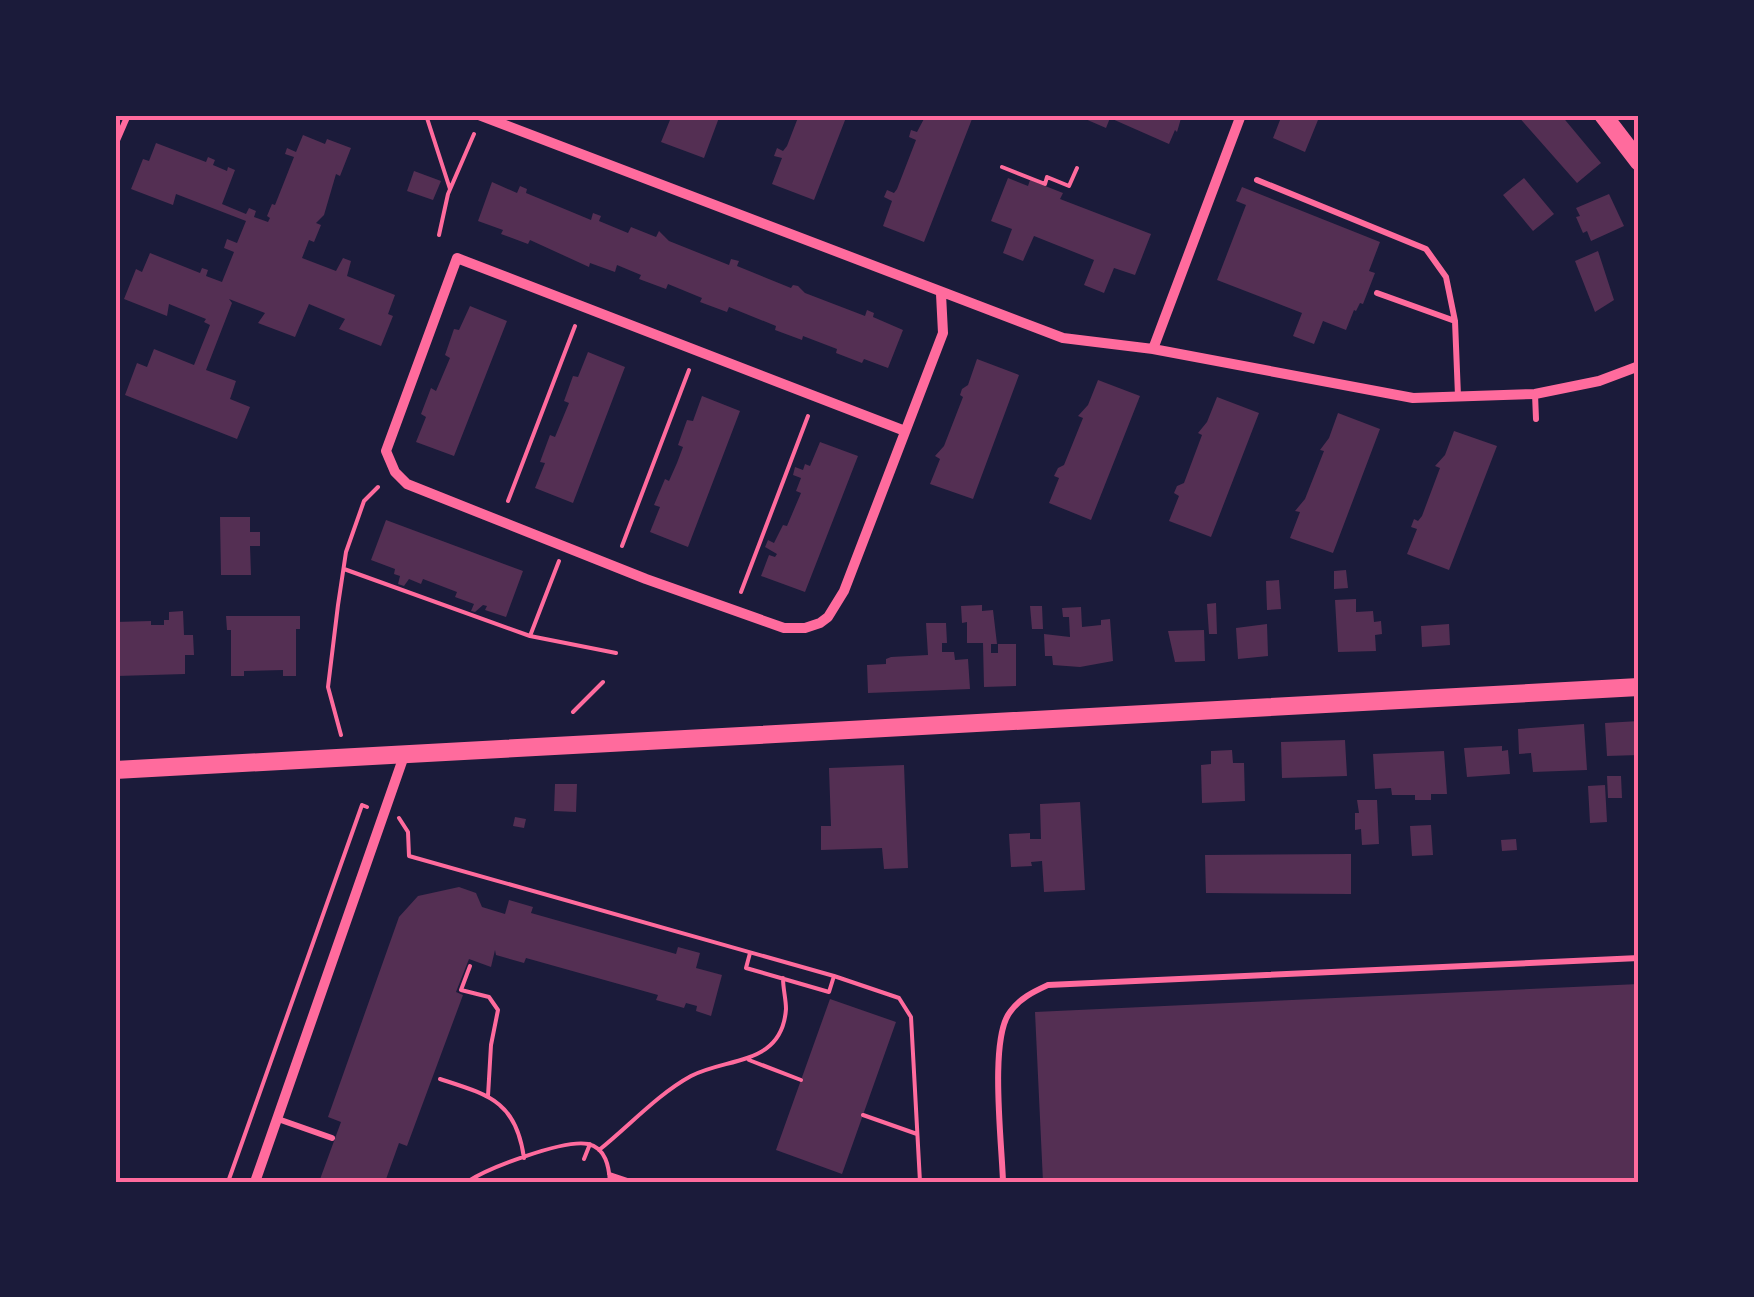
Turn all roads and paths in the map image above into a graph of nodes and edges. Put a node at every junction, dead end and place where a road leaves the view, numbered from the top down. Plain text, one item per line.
1 (128, 115) edge
2 (426, 115) edge
3 (479, 115) edge
4 (1241, 115) edge
5 (1602, 115) edge
6 (474, 134) dead end
7 (115, 145) edge
8 (1639, 162) edge
9 (1002, 168) dead end
10 (1077, 168) dead end
11 (1257, 180) dead end
12 (450, 189) junction
13 (439, 235) dead end
14 (1377, 293) dead end
15 (941, 294) junction
16 (1455, 321) junction
17 (575, 326) dead end
18 (1152, 349) junction
19 (1639, 366) edge
20 (689, 370) dead end
21 (1535, 394) junction
22 (1458, 396) junction
23 (808, 416) dead end
24 (1536, 419) dead end
25 (904, 431) junction
26 (378, 487) dead end
27 (508, 501) dead end
28 (622, 546) dead end
29 (560, 560) dead end
30 (344, 568) junction
31 (742, 592) dead end
32 (530, 636) junction
33 (616, 652) dead end
34 (603, 682) dead end
35 (1639, 688) edge
36 (574, 712) dead end
37 (343, 743) dead end
38 (405, 752) junction
39 (115, 770) edge
40 (362, 805) dead end
41 (398, 816) dead end
42 (750, 952) junction
43 (1639, 958) edge
44 (470, 966) dead end
45 (834, 976) junction
46 (783, 978) junction
47 (749, 1060) junction
48 (440, 1079) dead end
49 (801, 1080) dead end
50 (488, 1096) junction
51 (862, 1115) dead end
52 (277, 1118) junction
53 (918, 1134) junction
54 (332, 1138) dead end
55 (590, 1144) junction
56 (600, 1150) junction
57 (524, 1158) junction
58 (584, 1160) dead end
59 (609, 1174) junction
60 (228, 1182) edge
61 (255, 1182) edge
62 (467, 1182) edge
63 (610, 1182) edge
64 (633, 1182) edge
65 (920, 1182) edge
66 (1003, 1182) edge

1 - 7 lane
2 - 12 path
3 - 15 street
4 - 18 street
5 - 8 main road
6 - 12 path
9 - 10 path
11 - 16 lane
12 - 13 path
14 - 16 lane
15 - 18 street
15 - 25 street
16 - 22 lane
17 - 27 path
18 - 22 street
19 - 21 street
20 - 28 path
21 - 22 street
21 - 24 lane
23 - 31 path
25 - 25 street
26 - 30 path
29 - 32 path
30 - 32 path
30 - 37 path
32 - 33 path
34 - 36 path
35 - 38 main road
38 - 39 main road
38 - 52 street
40 - 60 path
41 - 42 path
42 - 45 path
42 - 46 path
43 - 66 lane
44 - 50 path
45 - 46 path
45 - 53 path
46 - 47 path
47 - 49 path
47 - 56 path
48 - 50 path
50 - 57 path
51 - 53 path
52 - 54 lane
52 - 61 street
53 - 65 path
55 - 56 path
55 - 57 path
55 - 58 path
56 - 59 path
57 - 62 path
59 - 63 path
59 - 64 path

